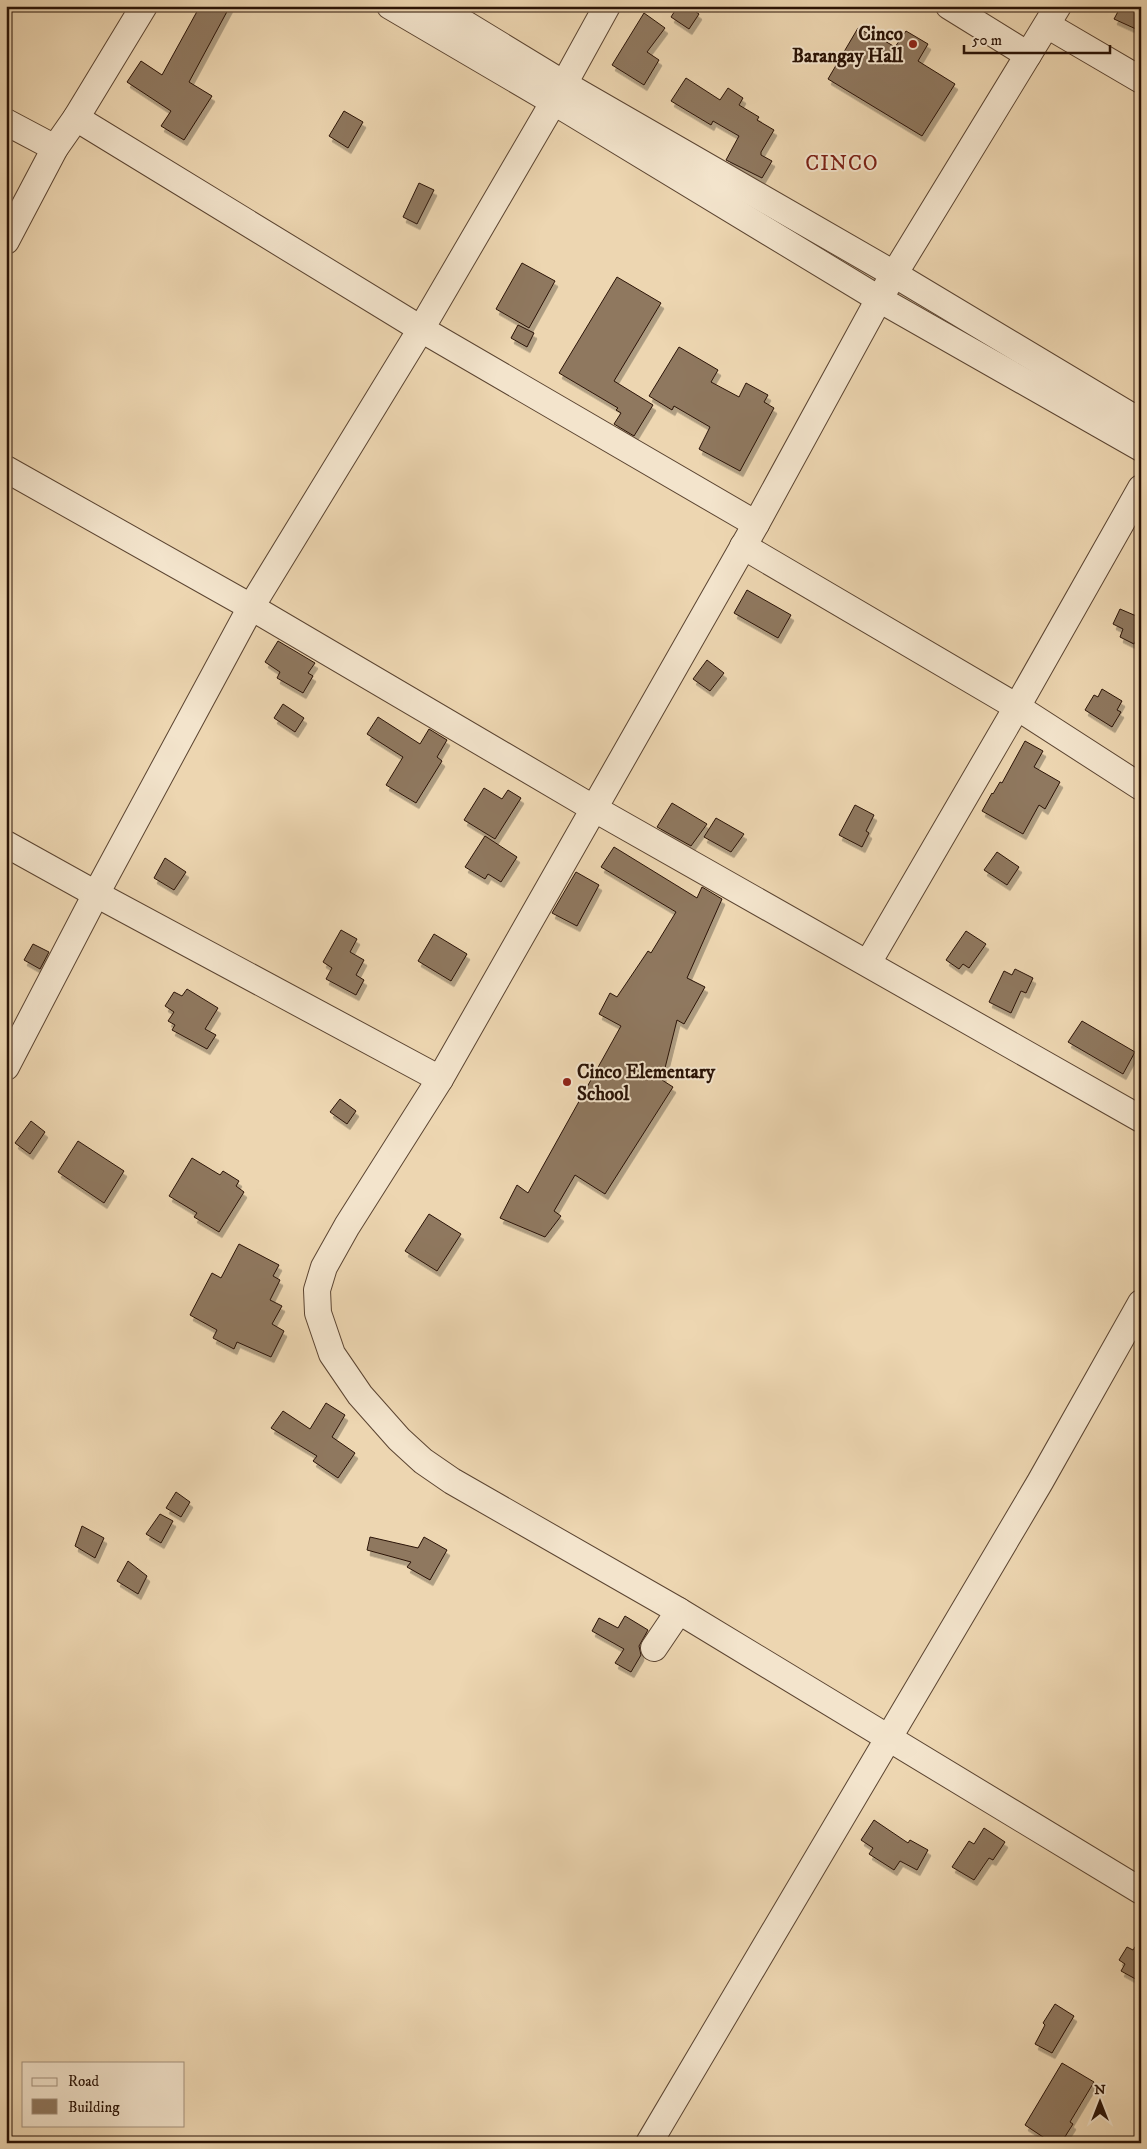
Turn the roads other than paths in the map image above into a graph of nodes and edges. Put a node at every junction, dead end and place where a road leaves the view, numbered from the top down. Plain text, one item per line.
1 (144, 6) edge
2 (390, 6) edge
3 (436, 6) edge
4 (607, 6) edge
5 (949, 6) edge
6 (1052, 15) edge
7 (1028, 55) junction
8 (1141, 80) edge
9 (558, 93) junction
10 (76, 118) junction
11 (6, 122) edge
12 (55, 148) junction
13 (6, 241) edge
14 (894, 274) junction
15 (879, 300) junction
16 (421, 329) junction
17 (1141, 422) edge
18 (1141, 448) edge
19 (6, 469) edge
20 (1141, 488) edge
21 (756, 524) junction
22 (743, 546) junction
23 (251, 607) junction
24 (1017, 707) junction
25 (1141, 787) edge
26 (594, 808) junction
27 (6, 844) edge
28 (96, 894) junction
29 (868, 962) junction
30 (6, 1067) edge
31 (440, 1079) junction
32 (1141, 1119) edge
33 (1141, 1303) edge
34 (679, 1611) junction
35 (654, 1648) dead end
36 (888, 1739) junction
37 (1141, 1891) edge
38 (649, 2143) edge

1 - 10 street
2 - 9 street
3 - 9 street
4 - 9 street
5 - 7 street
6 - 7 street
6 - 8 street
7 - 14 street
9 - 14 street
9 - 15 street
9 - 16 street
10 - 12 street
10 - 16 street
11 - 12 street
12 - 13 street
14 - 15 street
14 - 17 street
15 - 18 street
15 - 21 street
16 - 21 street
16 - 23 street
19 - 23 street
20 - 24 street
21 - 22 street
22 - 24 street
22 - 26 street
23 - 26 street
23 - 28 street
24 - 25 street
24 - 29 street
26 - 29 street
26 - 31 street
27 - 28 street
28 - 30 street
28 - 31 street
29 - 32 street
31 - 34 street
33 - 36 street
34 - 35 street
34 - 36 street
36 - 37 street
36 - 38 street

